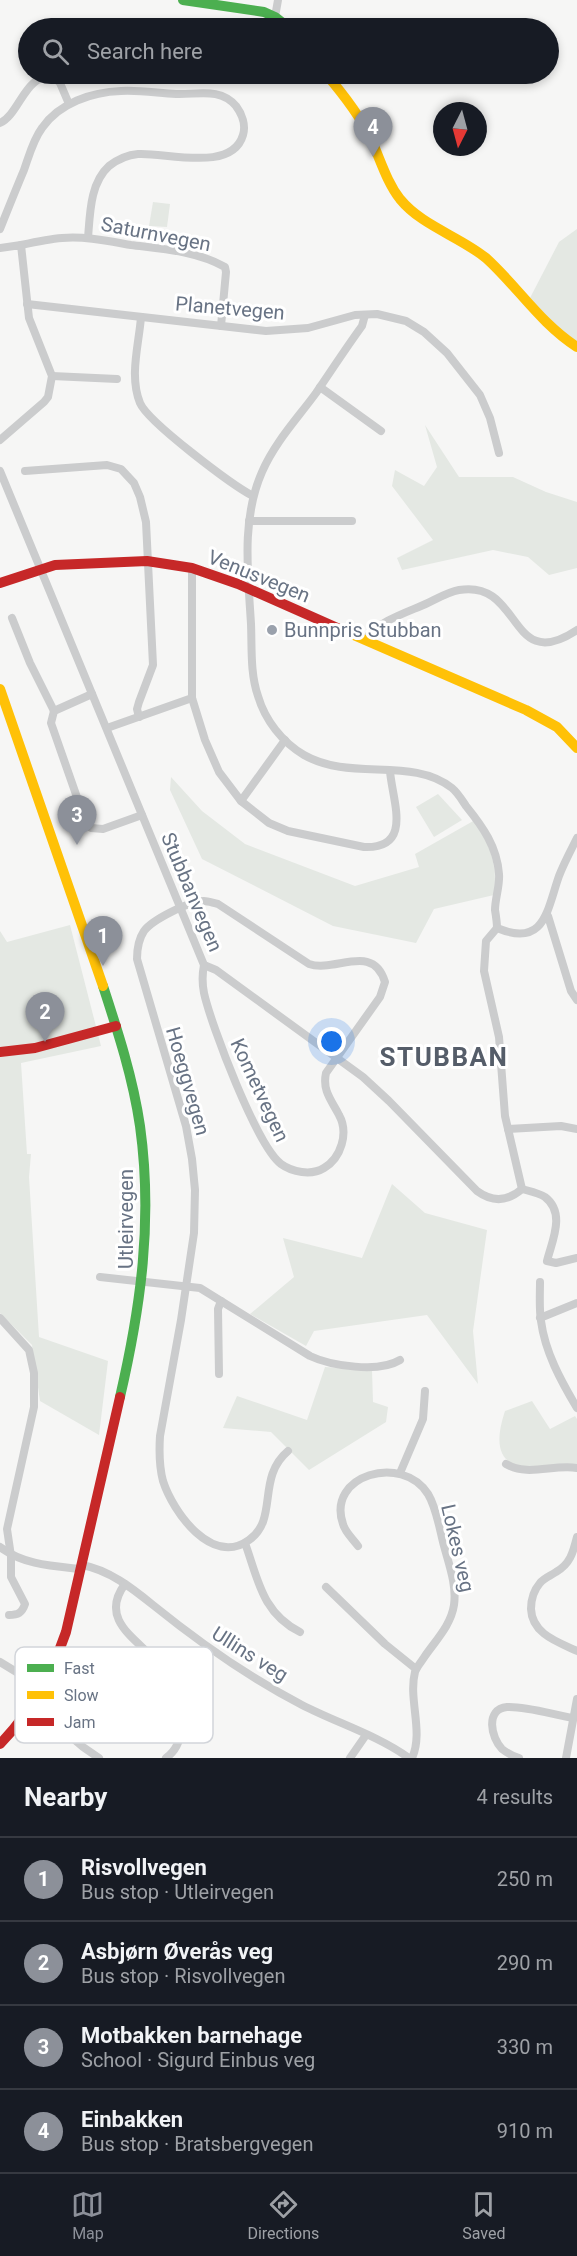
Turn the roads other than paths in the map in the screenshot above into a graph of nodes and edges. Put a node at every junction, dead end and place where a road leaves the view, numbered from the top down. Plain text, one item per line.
1 (183, 0) edge
2 (278, 0) edge
3 (275, 17) joint
4 (34, 84) edge
5 (60, 84) edge
6 (334, 84) edge
7 (69, 104) junction
8 (0, 123) edge
9 (0, 229) edge
10 (88, 238) junction
11 (21, 245) junction
12 (0, 248) edge
13 (27, 304) junction
14 (365, 315) junction
15 (141, 316) junction
16 (221, 326) junction
17 (577, 347) edge
18 (52, 376) junction
19 (117, 379) dead end
20 (320, 387) junction
21 (381, 431) dead end
22 (0, 440) edge
23 (499, 453) dead end
24 (0, 471) edge
25 (24, 471) dead end
26 (253, 496) junction
27 (249, 521) junction
28 (352, 521) dead end
29 (147, 561) junction
30 (192, 568) junction
31 (41, 569) junction
32 (0, 583) edge
33 (249, 589) junction
34 (12, 618) dead end
35 (577, 630) edge
36 (366, 638) junction
37 (0, 689) edge
38 (92, 694) junction
39 (192, 698) junction
40 (54, 711) junction
41 (139, 717) junction
42 (107, 728) junction
43 (285, 740) junction
44 (577, 748) edge
45 (390, 771) junction
46 (241, 801) junction
47 (141, 816) junction
48 (577, 838) edge
49 (182, 907) junction
50 (548, 916) junction
51 (497, 928) junction
52 (204, 966) junction
53 (577, 1000) edge
54 (116, 1026) junction
55 (0, 1052) edge
56 (337, 1058) junction
57 (508, 1129) junction
58 (577, 1129) edge
59 (522, 1189) junction
60 (577, 1258) edge
61 (100, 1277) dead end
62 (540, 1282) dead end
63 (143, 1283) junction
64 (186, 1287) junction
65 (221, 1301) junction
66 (577, 1303) edge
67 (0, 1318) edge
68 (540, 1318) junction
69 (400, 1360) dead end
70 (219, 1374) dead end
71 (425, 1391) dead end
72 (577, 1408) edge
73 (288, 1451) dead end
74 (506, 1464) dead end
75 (577, 1468) edge
76 (400, 1473) junction
77 (577, 1537) edge
78 (245, 1543) junction
79 (358, 1546) dead end
80 (0, 1547) edge
81 (11, 1556) junction
82 (81, 1567) junction
83 (125, 1584) junction
84 (327, 1587) dead end
85 (9, 1615) dead end
86 (300, 1632) dead end
87 (61, 1647) edge
88 (142, 1647) edge
89 (208, 1647) edge
90 (213, 1650) edge
91 (577, 1651) edge
92 (0, 1662) edge
93 (416, 1669) junction
94 (15, 1671) edge
95 (577, 1699) edge
96 (573, 1718) junction
97 (15, 1727) edge
98 (366, 1735) junction
99 (78, 1743) edge
100 (178, 1743) edge
101 (0, 1744) edge
102 (99, 1758) edge
103 (166, 1758) edge
104 (350, 1758) edge
105 (410, 1758) edge
106 (519, 1758) edge
107 (566, 1758) edge

1 - 3 main road
2 - 3 street
4 - 8 street
5 - 7 street
6 - 17 main road
7 - 9 street
7 - 10 street
10 - 11 street, Saturnvegen
10 - 16 street, Saturnvegen
11 - 12 street
11 - 13 street
13 - 15 street, Planetvegen
13 - 18 street
14 - 16 street, Planetvegen
14 - 20 street
14 - 23 street, Planetvegen
15 - 16 street, Planetvegen
15 - 26 street
18 - 19 street
18 - 22 street
20 - 21 street
20 - 26 street
24 - 31 street, Stubbanvegen
25 - 29 street
26 - 27 street
27 - 28 street
27 - 33 street
29 - 30 main road, Venusvegen
29 - 31 main road, Venusvegen
29 - 41 street
30 - 33 main road, Venusvegen
30 - 39 street
31 - 32 main road, Venusvegen
31 - 38 street, Stubbanvegen
33 - 36 main road, Venusvegen
33 - 43 street
34 - 40 street
35 - 36 street
36 - 44 main road, Venusvegen
37 - 54 main road, Utleirvegen
38 - 40 street
38 - 42 street, Stubbanvegen
39 - 41 street
39 - 46 street
40 - 47 street
41 - 42 street
42 - 47 street, Stubbanvegen
43 - 45 street
43 - 46 street
45 - 46 street
45 - 51 street
47 - 49 street, Stubbanvegen
48 - 50 street
49 - 52 street, Stubbanvegen
49 - 56 street
49 - 64 street, Hoeggvegen
50 - 51 street
50 - 53 street
51 - 57 street
52 - 56 street, Stubbanvegen
52 - 56 street, Kometvegen
54 - 55 main road
54 - 63 main road, Utleirvegen
56 - 59 street, Stubbanvegen
57 - 58 street
57 - 59 street
59 - 60 street
61 - 63 street
62 - 68 street
63 - 64 street
63 - 82 main road, Utleirvegen
64 - 65 street
64 - 78 street, Hoeggvegen
65 - 69 street
65 - 70 street
66 - 68 street
67 - 81 street
68 - 72 street
71 - 76 street
73 - 78 street
74 - 75 street
76 - 79 street
76 - 93 street, Lokes veg
77 - 91 street
78 - 86 street
80 - 81 street, Ullins veg
81 - 82 street, Ullins veg
81 - 85 street
82 - 83 street, Ullins veg
82 - 87 main road, Utleirvegen
83 - 88 street
83 - 89 street, Ullins veg
84 - 93 street
90 - 98 street, Ullins veg
92 - 94 street
93 - 105 street
95 - 96 street
96 - 106 street
96 - 107 street
97 - 101 main road, Utleirvegen
98 - 104 street
98 - 105 street, Ullins veg
99 - 102 street
100 - 103 street

